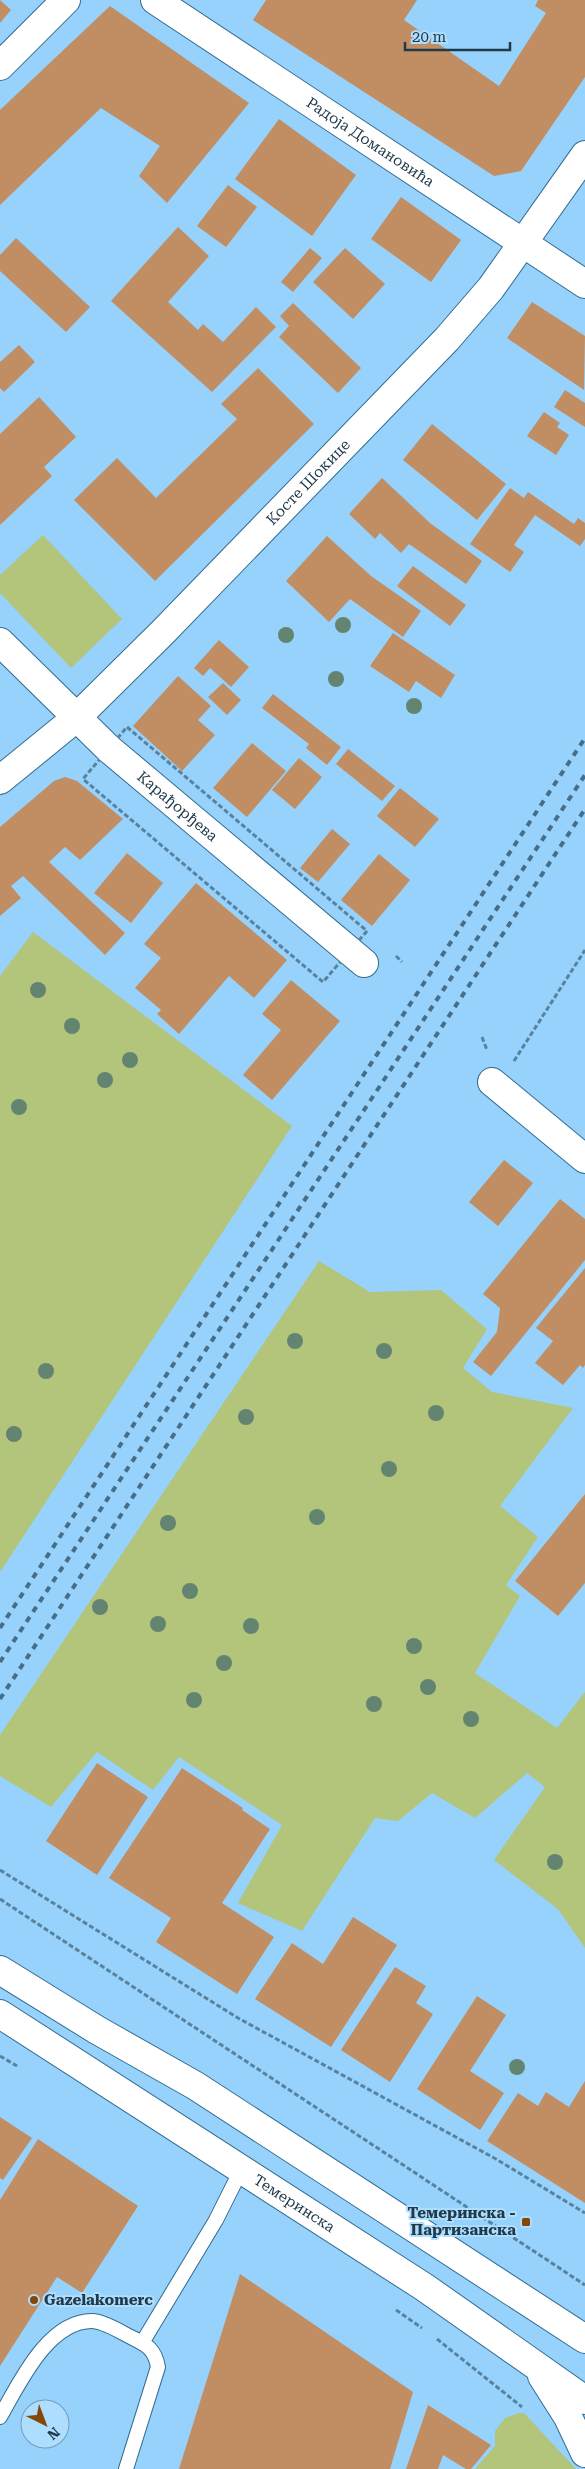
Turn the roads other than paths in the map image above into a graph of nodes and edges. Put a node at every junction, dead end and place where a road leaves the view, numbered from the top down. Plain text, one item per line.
1 (66, 0) edge
2 (156, 0) edge
3 (0, 66) edge
4 (585, 155) edge
5 (523, 241) junction
6 (585, 284) edge
7 (0, 642) edge
8 (76, 718) junction
9 (0, 780) edge
10 (364, 964) dead end
11 (494, 1084) road end
12 (585, 1159) edge
13 (0, 1970) edge
14 (0, 2014) edge
15 (241, 2170) junction
16 (585, 2339) edge
17 (142, 2343) junction
18 (536, 2366) junction
19 (585, 2400) edge
20 (0, 2417) edge
21 (585, 2453) edge
22 (126, 2469) edge

1 - 3 street
2 - 5 street, Радоја Домановића
4 - 5 street, Косте Шокице
5 - 6 street, Радоја Домановића
5 - 8 street, Косте Шокице
7 - 8 street, Карађорђева
8 - 9 street, Косте Шокице
8 - 10 street, Карађорђева
11 - 12 street
13 - 16 street
14 - 15 street, Темеринска
15 - 17 lane
15 - 18 street, Темеринска
17 - 20 lane
17 - 22 lane
18 - 19 street, Темеринска
18 - 21 street

